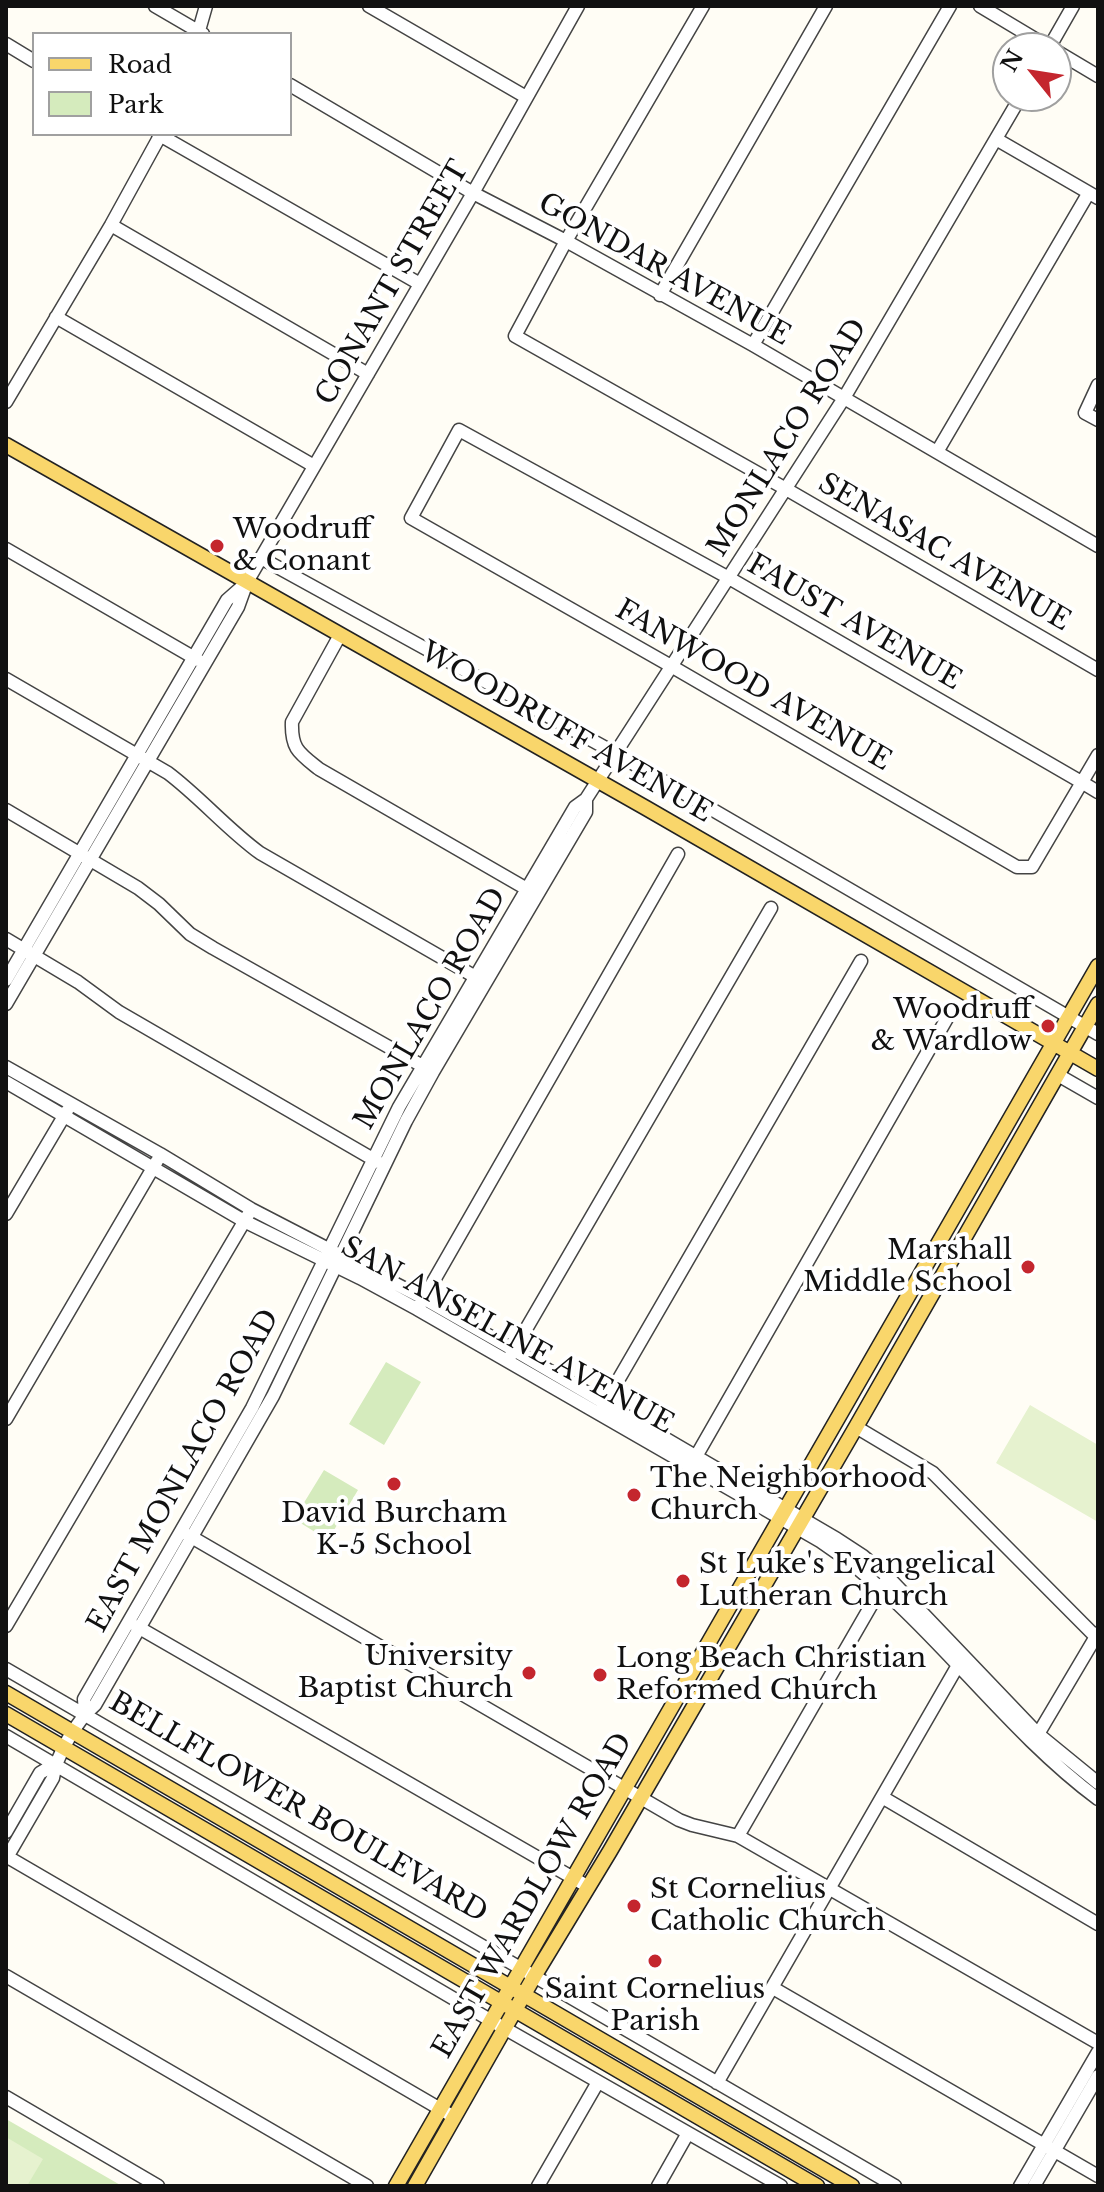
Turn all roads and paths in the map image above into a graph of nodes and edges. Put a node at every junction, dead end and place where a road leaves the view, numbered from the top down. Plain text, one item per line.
1 (155, 6) edge
2 (206, 6) edge
3 (369, 6) edge
4 (578, 6) edge
5 (703, 6) edge
6 (826, 6) edge
7 (950, 6) edge
8 (980, 6) edge
9 (1073, 6) edge
10 (198, 32) edge
11 (200, 32) edge
12 (1023, 32) edge
13 (1058, 32) edge
14 (6, 44) edge
15 (32, 60) edge
16 (1072, 61) edge
17 (1098, 76) edge
18 (292, 86) edge
19 (526, 97) junction
20 (1012, 112) edge
21 (159, 136) edge
22 (162, 136) edge
23 (996, 139) junction
24 (473, 193) junction
25 (1093, 196) edge
26 (111, 225) junction
27 (566, 241) junction
28 (420, 284) junction
29 (660, 295) junction
30 (56, 317) junction
31 (753, 345) junction
32 (368, 374) junction
33 (1098, 385) edge
34 (844, 398) junction
35 (6, 402) edge
36 (1098, 420) edge
37 (6, 445) edge
38 (937, 452) junction
39 (314, 466) junction
40 (436, 473) joint
41 (786, 489) junction
42 (1098, 546) edge
43 (6, 549) edge
44 (261, 558) junction
45 (729, 578) junction
46 (247, 582) junction
47 (340, 635) junction
48 (199, 660) junction
49 (671, 666) junction
50 (1098, 670) edge
51 (6, 679) edge
52 (615, 753) junction
53 (1098, 755) edge
54 (142, 758) junction
55 (596, 781) junction
56 (1083, 783) junction
57 (1098, 792) edge
58 (6, 810) edge
59 (678, 854) dead end
60 (85, 856) junction
61 (532, 892) junction
62 (771, 908) dead end
63 (6, 939) edge
64 (29, 953) junction
65 (861, 961) dead end
66 (1098, 966) edge
67 (6, 980) edge
68 (480, 980) junction
69 (6, 1004) edge
70 (1098, 1004) edge
71 (950, 1013) dead end
72 (1068, 1018) junction
73 (1091, 1031) edge
74 (1054, 1044) junction
75 (1070, 1053) junction
76 (6, 1067) edge
77 (428, 1069) junction
78 (1098, 1069) edge
79 (1058, 1075) junction
80 (6, 1082) edge
81 (1098, 1098) edge
82 (67, 1110) junction
83 (160, 1154) junction
84 (378, 1163) junction
85 (153, 1168) junction
86 (251, 1209) junction
87 (6, 1214) edge
88 (244, 1221) junction
89 (332, 1258) junction
90 (420, 1304) junction
91 (511, 1355) junction
92 (602, 1408) junction
93 (6, 1419) edge
94 (856, 1427) junction
95 (693, 1461) junction
96 (783, 1513) junction
97 (799, 1523) junction
98 (187, 1534) junction
99 (885, 1582) junction
100 (727, 1610) junction
101 (743, 1619) junction
102 (134, 1625) junction
103 (6, 1626) edge
104 (1097, 1635) edge
105 (961, 1661) junction
106 (6, 1669) edge
107 (6, 1693) edge
108 (676, 1699) junction
109 (692, 1708) junction
110 (6, 1714) edge
111 (85, 1714) junction
112 (74, 1733) junction
113 (6, 1736) edge
114 (1035, 1738) junction
115 (64, 1749) junction
116 (55, 1764) junction
117 (1098, 1783) edge
118 (625, 1789) junction
119 (882, 1797) junction
120 (641, 1798) junction
121 (1098, 1799) edge
122 (6, 1832) edge
123 (738, 1836) junction
124 (6, 1857) edge
125 (573, 1878) junction
126 (587, 1886) junction
127 (828, 1889) junction
128 (1098, 1924) edge
129 (521, 1967) junction
130 (535, 1975) junction
131 (6, 1976) edge
132 (509, 1987) junction
133 (773, 1988) junction
134 (524, 1995) junction
135 (500, 2002) junction
136 (516, 2010) junction
137 (490, 2020) junction
138 (505, 2028) junction
139 (1098, 2043) edge
140 (1098, 2052) edge
141 (1098, 2076) edge
142 (598, 2082) junction
143 (717, 2083) junction
144 (6, 2097) edge
145 (440, 2109) junction
146 (454, 2117) junction
147 (688, 2133) junction
148 (1050, 2148) junction
149 (1098, 2176) edge
150 (158, 2186) edge
151 (367, 2186) edge
152 (396, 2186) edge
153 (415, 2186) edge
154 (538, 2186) edge
155 (658, 2186) edge
156 (780, 2186) edge
157 (817, 2186) edge
158 (852, 2186) edge
159 (895, 2186) edge
160 (1020, 2186) edge
161 (1034, 2186) edge

1 - 10 street
2 - 11 street
3 - 19 street
4 - 19 street, CONANT STREET
5 - 27 street
6 - 29 street
7 - 31 street
8 - 12 street
9 - 13 street
14 - 15 street
16 - 17 street
18 - 24 street, GONDAR AVENUE
19 - 24 street, CONANT STREET
20 - 23 street, MONLACO ROAD
21 - 26 street
22 - 28 street
23 - 25 street
23 - 34 street, MONLACO ROAD
24 - 27 street, GONDAR AVENUE
24 - 28 street, CONANT STREET
25 - 38 street
26 - 30 street
26 - 32 street
27 - 29 street, GONDAR AVENUE
27 - 41 street, SENASAC AVENUE
28 - 32 street, CONANT STREET
29 - 31 street, GONDAR AVENUE
30 - 35 street
30 - 39 street
31 - 34 street, GONDAR AVENUE
32 - 39 street, CONANT STREET
33 - 36 street
34 - 38 street, GONDAR AVENUE
34 - 41 street, MONLACO ROAD
37 - 46 main road, WOODRUFF AVENUE
38 - 42 street, GONDAR AVENUE
39 - 44 street, CONANT STREET
40 - 45 street, FAUST AVENUE
40 - 49 street, FANWOOD AVENUE
41 - 45 street, MONLACO ROAD
41 - 50 street, SENASAC AVENUE
43 - 48 street
44 - 46 street, CONANT STREET
44 - 52 street, WOODRUFF AVENUE
45 - 49 street, MONLACO ROAD
45 - 56 street, FAUST AVENUE
46 - 47 main road, WOODRUFF AVENUE
46 - 48 street, CONANT STREET
47 - 55 main road, WOODRUFF AVENUE
47 - 61 street
48 - 54 street, CONANT STREET
49 - 52 street, MONLACO ROAD
49 - 56 street, FANWOOD AVENUE
51 - 54 street
52 - 55 street, MONLACO ROAD
52 - 72 street, WOODRUFF AVENUE
53 - 56 street
54 - 60 street, CONANT STREET
54 - 68 street
55 - 61 street, MONLACO ROAD
55 - 74 main road, WOODRUFF AVENUE
56 - 57 street, FAUST AVENUE
58 - 60 street
59 - 90 street
60 - 64 street, CONANT STREET
60 - 77 street
61 - 68 street, MONLACO ROAD
62 - 91 street
63 - 64 street
64 - 67 street, CONANT STREET
64 - 69 street, CONANT STREET
64 - 84 street
65 - 92 street
66 - 72 main road, EAST WARDLOW ROAD
68 - 77 street, MONLACO ROAD
70 - 73 main road, EAST WARDLOW ROAD
71 - 95 street
72 - 73 street, WOODRUFF AVENUE
72 - 74 main road, EAST WARDLOW ROAD
73 - 75 main road, EAST WARDLOW ROAD
74 - 75 main road, WOODRUFF AVENUE
74 - 96 main road, EAST WARDLOW ROAD
75 - 78 main road, WOODRUFF AVENUE
75 - 79 main road, EAST WARDLOW ROAD
76 - 82 street, SAN ANSELINE AVENUE
77 - 84 street, MONLACO ROAD
79 - 81 street
79 - 94 main road, EAST WARDLOW ROAD
80 - 82 street, SAN ANSELINE AVENUE
82 - 83 street, SAN ANSELINE AVENUE
82 - 85 street, SAN ANSELINE AVENUE
82 - 87 street
83 - 85 street
83 - 86 street, SAN ANSELINE AVENUE
84 - 89 street, MONLACO ROAD
85 - 88 street, SAN ANSELINE AVENUE
85 - 93 street
86 - 88 street
86 - 89 street, SAN ANSELINE AVENUE
88 - 89 street, SAN ANSELINE AVENUE
88 - 103 street
89 - 90 street, SAN ANSELINE AVENUE
89 - 98 street, EAST MONLACO ROAD
90 - 91 street, SAN ANSELINE AVENUE
91 - 92 street, SAN ANSELINE AVENUE
92 - 95 street, SAN ANSELINE AVENUE
94 - 97 main road, EAST WARDLOW ROAD
94 - 104 street
95 - 96 street, SAN ANSELINE AVENUE
96 - 97 street, SAN ANSELINE AVENUE
96 - 100 main road, EAST WARDLOW ROAD
97 - 99 street, SAN ANSELINE AVENUE
97 - 101 main road, EAST WARDLOW ROAD
98 - 102 street, EAST MONLACO ROAD
98 - 118 street
99 - 105 street, SAN ANSELINE AVENUE
99 - 123 street
100 - 101 main road
100 - 108 main road, EAST WARDLOW ROAD
101 - 109 main road, EAST WARDLOW ROAD
102 - 111 street, EAST MONLACO ROAD
102 - 125 street
104 - 114 street
105 - 114 street, SAN ANSELINE AVENUE
105 - 119 street
106 - 111 street, BELLFLOWER BOULEVARD
107 - 112 main road, BELLFLOWER BOULEVARD
108 - 109 main road
108 - 118 main road, EAST WARDLOW ROAD
109 - 120 main road, EAST WARDLOW ROAD
110 - 115 main road
111 - 112 street, EAST MONLACO ROAD
111 - 129 street, BELLFLOWER BOULEVARD
112 - 115 street, EAST MONLACO ROAD
112 - 132 main road, BELLFLOWER BOULEVARD
113 - 116 street
114 - 117 street, SAN ANSELINE AVENUE
114 - 121 street, SAN ANSELINE AVENUE
115 - 116 street, EAST MONLACO ROAD
115 - 135 main road
116 - 122 street
116 - 124 street, EAST MONLACO ROAD
116 - 137 street
118 - 120 street
118 - 125 main road, EAST WARDLOW ROAD
119 - 127 street
119 - 128 street
120 - 123 street
120 - 126 main road, EAST WARDLOW ROAD
123 - 127 street
124 - 145 street
125 - 126 street
125 - 129 main road, EAST WARDLOW ROAD
126 - 130 main road, EAST WARDLOW ROAD
127 - 133 street
127 - 139 street
129 - 130 street, BELLFLOWER BOULEVARD
129 - 132 main road, EAST WARDLOW ROAD
130 - 134 main road, EAST WARDLOW ROAD
130 - 143 street, BELLFLOWER BOULEVARD
131 - 151 street
132 - 134 main road, BELLFLOWER BOULEVARD
132 - 135 main road, EAST WARDLOW ROAD
133 - 143 street
133 - 148 street
134 - 136 main road, EAST WARDLOW ROAD
134 - 158 main road, BELLFLOWER BOULEVARD
135 - 136 main road
135 - 137 main road, EAST WARDLOW ROAD
136 - 138 main road, EAST WARDLOW ROAD
136 - 157 main road
137 - 138 street
137 - 145 main road, EAST WARDLOW ROAD
138 - 142 street
138 - 146 main road, EAST WARDLOW ROAD
140 - 148 street
141 - 148 street
142 - 147 street
142 - 154 street
143 - 159 street, BELLFLOWER BOULEVARD
144 - 150 street
145 - 146 street
145 - 152 main road, EAST WARDLOW ROAD
146 - 153 main road, EAST WARDLOW ROAD
147 - 155 street
147 - 156 street
148 - 149 street
148 - 160 street
148 - 161 street

